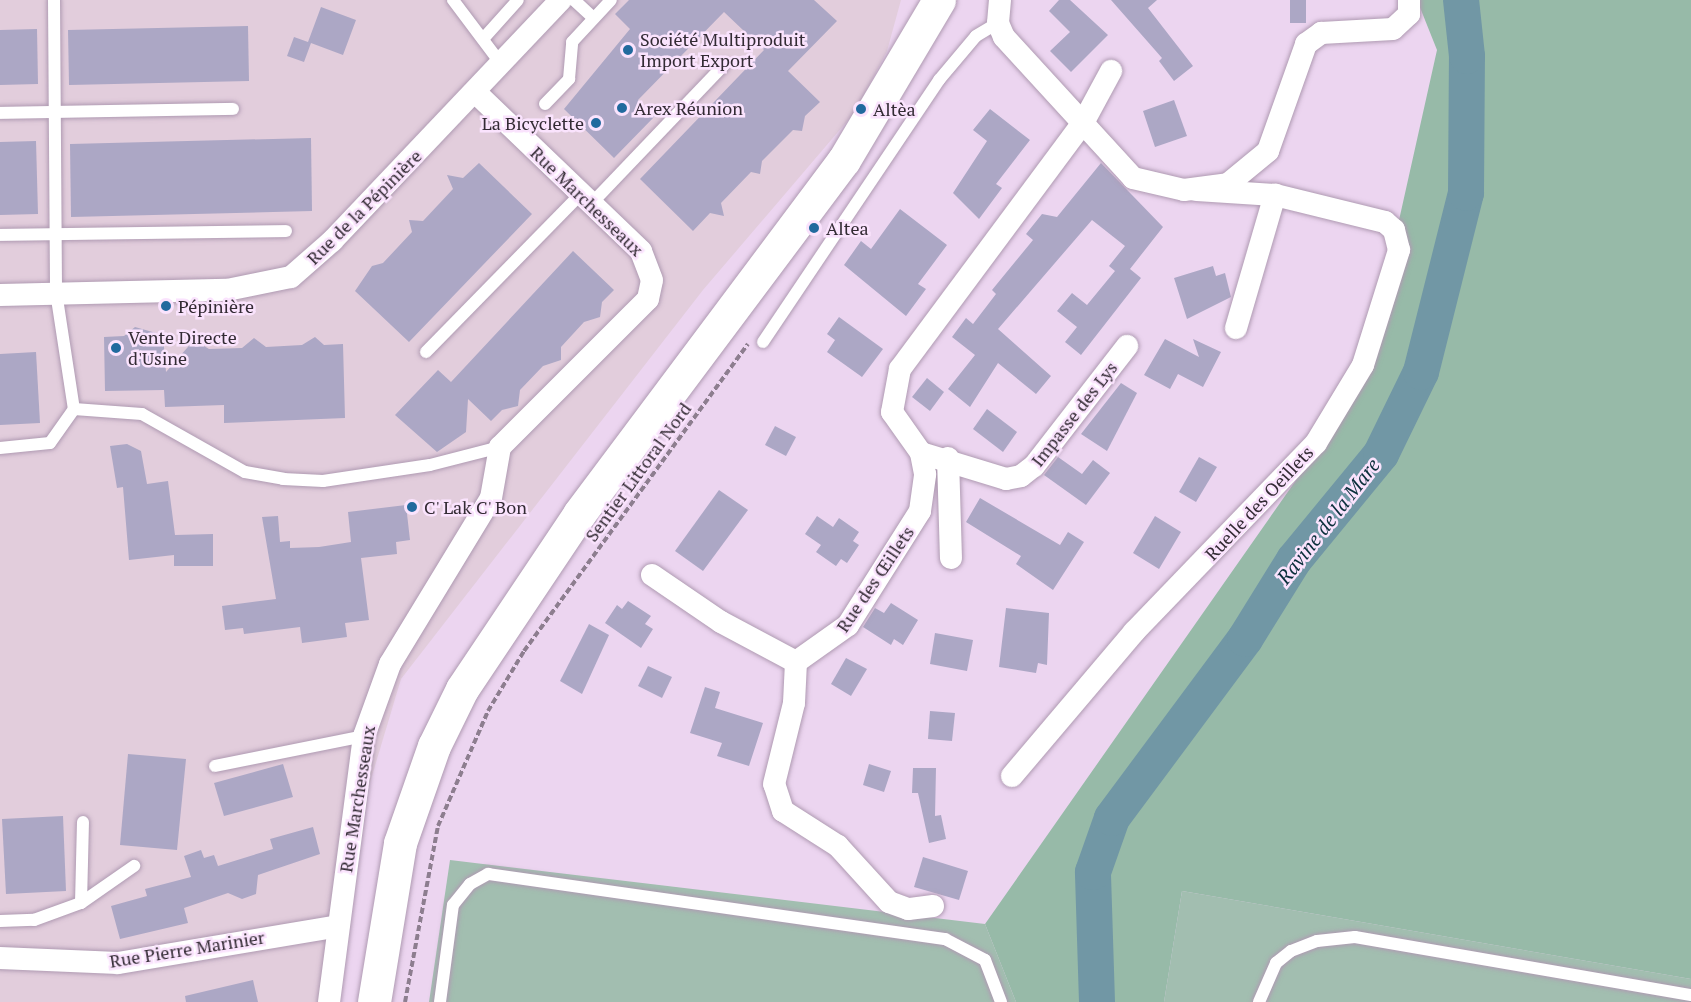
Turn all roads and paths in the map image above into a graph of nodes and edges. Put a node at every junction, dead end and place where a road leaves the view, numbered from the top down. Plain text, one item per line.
1 (54, 0) edge
2 (453, 0) edge
3 (518, 0) edge
4 (561, 0) edge
5 (574, 0) edge
6 (611, 0) edge
7 (919, 0) edge
8 (939, 0) edge
9 (1000, 0) edge
10 (1409, 0) edge
11 (593, 18) junction
12 (998, 23) junction
13 (483, 39) junction
14 (902, 58) junction
15 (501, 64) junction
16 (724, 65) dead end
17 (1111, 71) dead end
18 (476, 93) junction
19 (545, 104) dead end
20 (233, 108) dead end
21 (55, 112) junction
22 (0, 113) edge
23 (1084, 121) junction
24 (1196, 190) junction
25 (1275, 195) junction
26 (586, 199) junction
27 (286, 231) dead end
28 (0, 235) edge
29 (55, 235) junction
30 (56, 292) junction
31 (0, 295) edge
32 (1236, 328) dead end
33 (758, 340) joint
34 (1127, 345) dead end
35 (426, 352) dead end
36 (74, 409) junction
37 (500, 447) junction
38 (0, 448) edge
39 (921, 453) junction
40 (948, 458) junction
41 (951, 558) dead end
42 (652, 575) dead end
43 (796, 662) junction
44 (364, 736) junction
45 (215, 766) dead end
46 (1012, 776) dead end
47 (84, 822) dead end
48 (134, 866) dead end
49 (81, 903) junction
50 (933, 906) dead end
51 (0, 921) edge
52 (338, 926) junction
53 (0, 958) edge
54 (1691, 994) edge
55 (330, 1002) edge
56 (374, 1002) edge
57 (405, 1002) edge
58 (440, 1002) edge
59 (1000, 1002) edge
60 (1259, 1002) edge

1 - 21 lane
2 - 13 lane
3 - 13 lane
4 - 15 street, Rue de la Pépinière
5 - 11 lane
6 - 11 lane
7 - 14 street
8 - 14 street
9 - 12 street
10 - 24 street, Ruelle des Oeillets
11 - 19 lane
12 - 23 street, Ruelle des Oeillets
12 - 33 lane
13 - 15 lane
14 - 56 street
15 - 18 street, Rue de la Pépinière
16 - 26 lane
17 - 23 street, Rue des Œillets
18 - 26 street, Rue Marchesseaux
18 - 30 street, Rue de la Pépinière
20 - 21 lane
21 - 22 lane
21 - 29 lane
23 - 24 street, Ruelle des Oeillets
23 - 39 street, Rue des Œillets
24 - 25 street, Ruelle des Oeillets
25 - 32 street
25 - 46 street, Ruelle des Oeillets
26 - 35 lane
26 - 37 street, Rue Marchesseaux
27 - 29 lane
28 - 29 lane
29 - 30 lane
30 - 31 street, Rue de la Pépinière
30 - 36 lane
33 - 57 path, Sentier Littoral Nord
34 - 40 street, Impasse des Lys
36 - 37 lane
36 - 38 lane
37 - 44 street, Rue Marchesseaux
39 - 40 street, Impasse des Lys
39 - 43 street, Rue des Œillets
40 - 41 street
42 - 43 street
43 - 50 street
44 - 45 lane
44 - 52 street, Rue Marchesseaux
47 - 49 lane
48 - 49 lane
49 - 51 lane
52 - 53 street, Rue Pierre Marinier
52 - 55 street, Rue Marchesseaux
54 - 60 lane
58 - 59 lane

